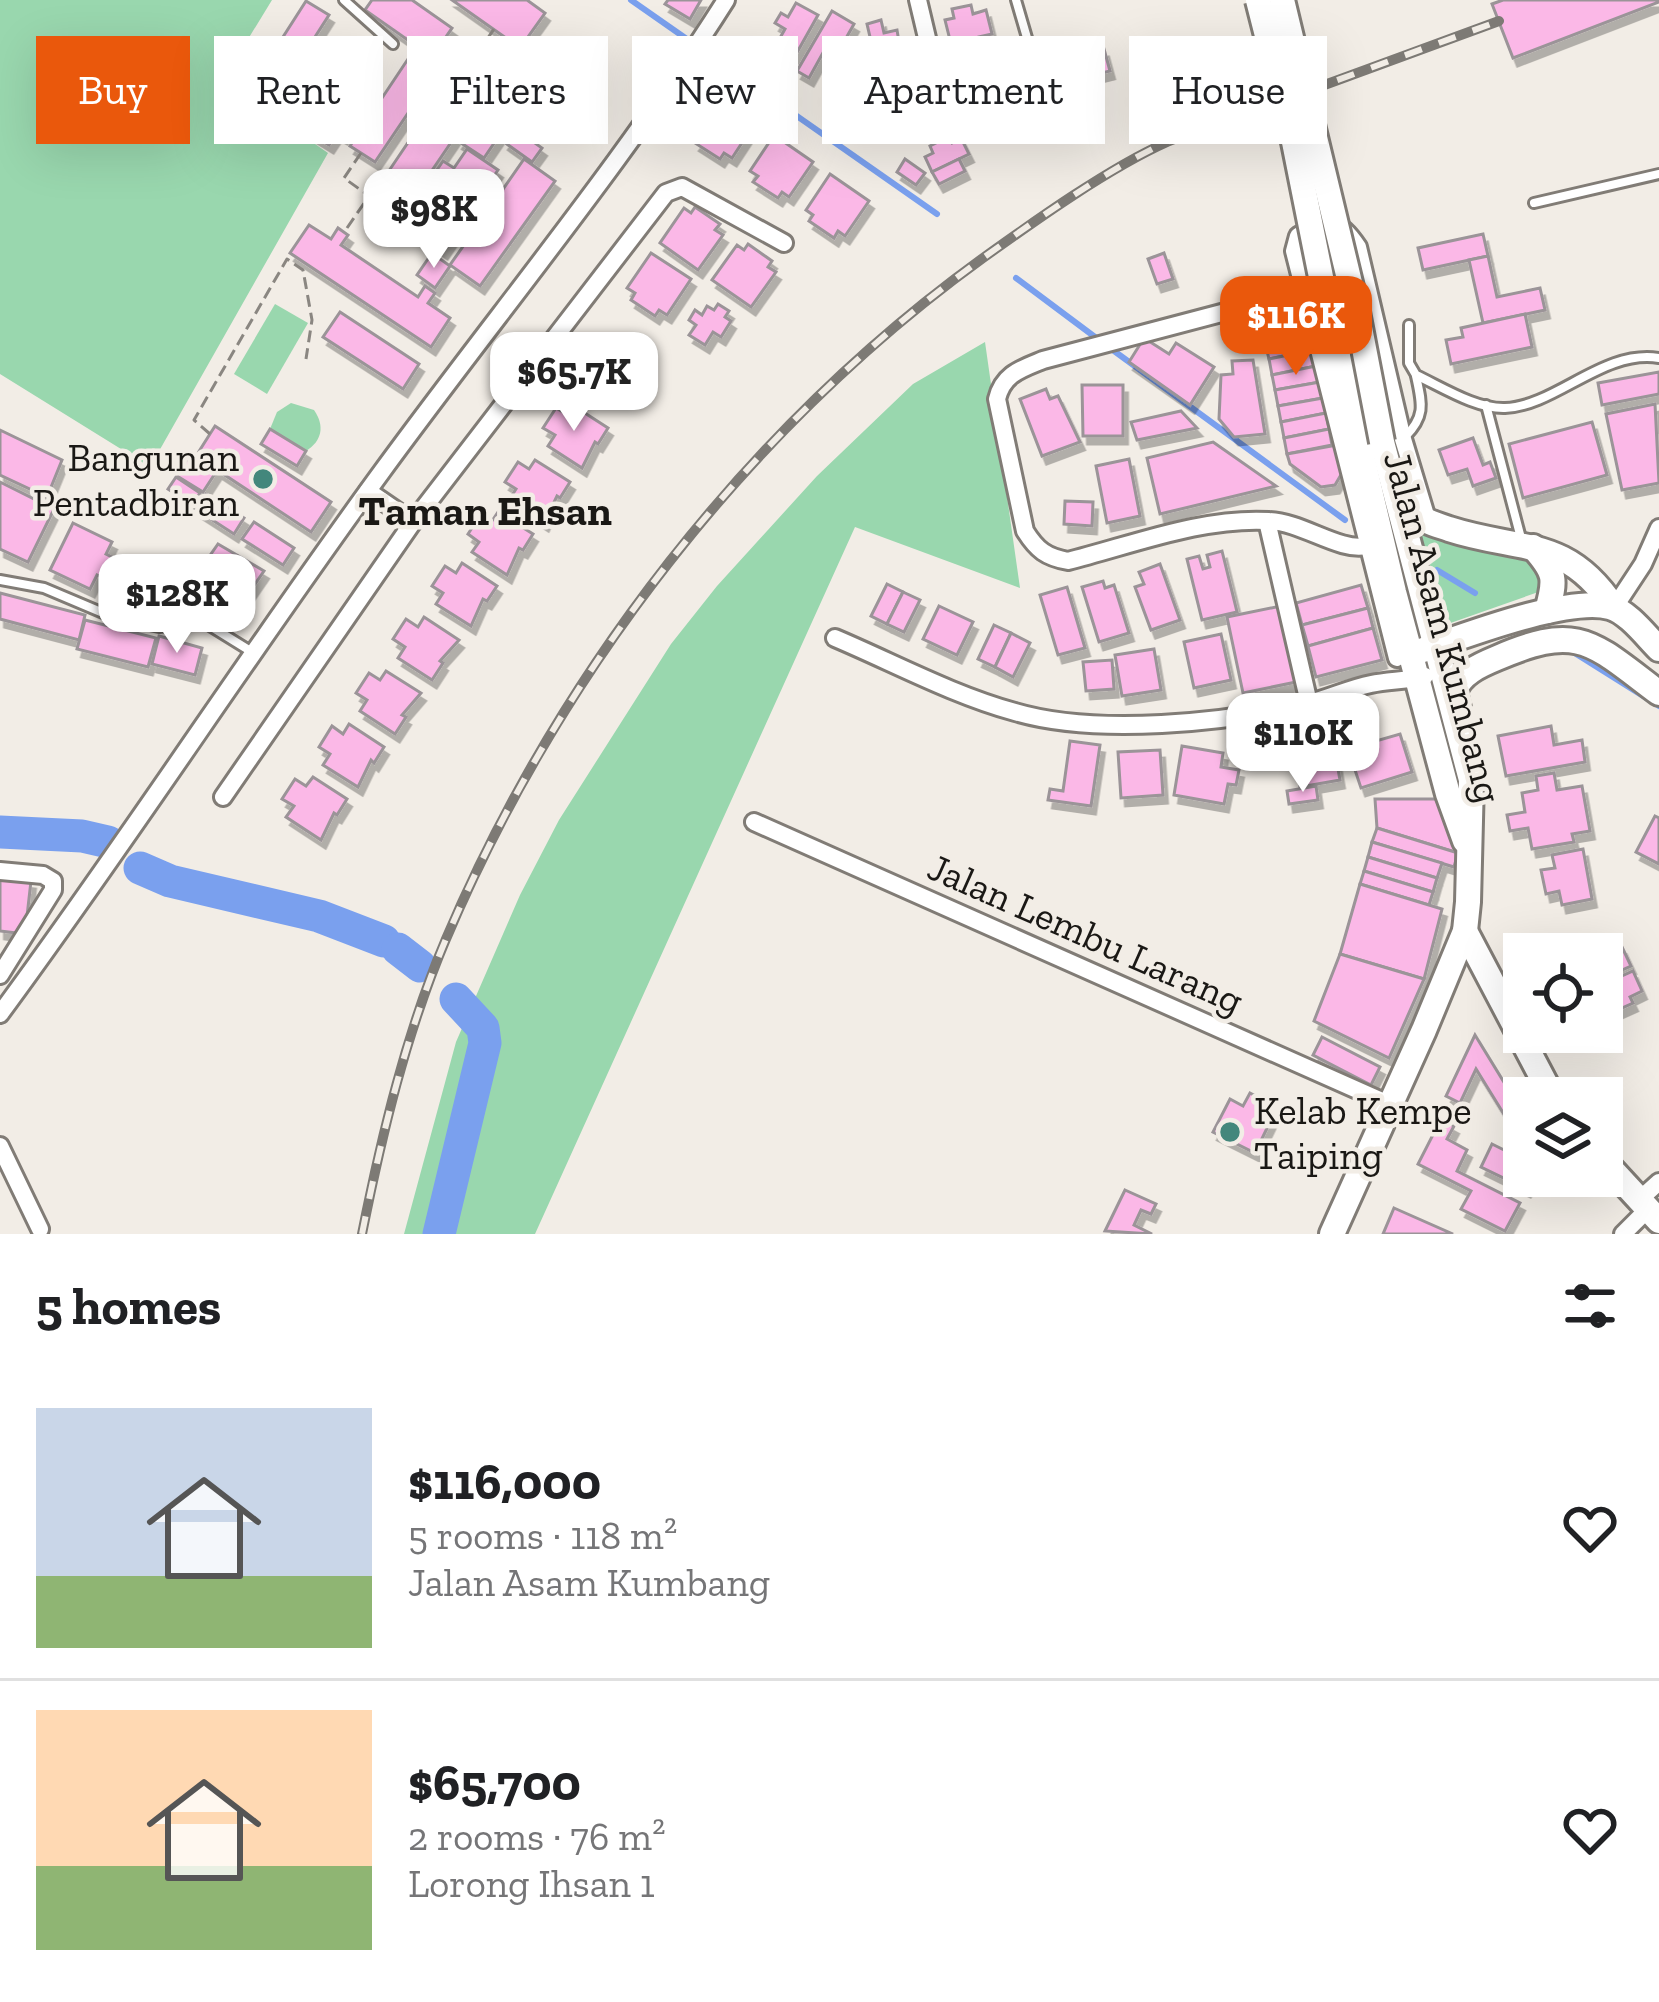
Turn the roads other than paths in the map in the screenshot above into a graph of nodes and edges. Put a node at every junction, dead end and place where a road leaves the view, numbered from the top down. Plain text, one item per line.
1 (344, 0) edge
2 (727, 0) edge
3 (918, 0) edge
4 (1016, 0) edge
5 (1258, 0) edge
6 (1282, 0) edge
7 (927, 36) edge
8 (1026, 36) edge
9 (393, 44) dead end
10 (1659, 174) edge
11 (1534, 203) dead end
12 (784, 243) dead end
13 (1305, 291) junction
14 (1409, 325) dead end
15 (1659, 358) edge
16 (1416, 374) junction
17 (1486, 405) junction
18 (1393, 441) junction
19 (1391, 477) junction
20 (368, 491) junction
21 (1386, 510) junction
22 (1267, 520) junction
23 (413, 522) junction
24 (1429, 523) junction
25 (1659, 529) edge
26 (1527, 544) junction
27 (1366, 546) junction
28 (0, 580) edge
29 (1614, 608) junction
30 (1547, 611) junction
31 (835, 638) dead end
32 (1659, 649) edge
33 (254, 653) junction
34 (1421, 661) junction
35 (1370, 684) junction
36 (1659, 693) edge
37 (1309, 703) junction
38 (1458, 739) junction
39 (223, 797) dead end
40 (754, 822) dead end
41 (1468, 849) junction
42 (0, 871) edge
43 (1465, 931) junction
44 (3, 966) edge
45 (0, 1013) edge
46 (1542, 1077) edge
47 (1391, 1105) junction
48 (0, 1146) edge
49 (1623, 1182) edge
50 (1659, 1182) edge
51 (1649, 1210) edge
52 (40, 1229) dead end
53 (1332, 1234) edge
54 (1624, 1234) edge

1 - 9 lane
2 - 20 street
3 - 7 street
4 - 8 lane
5 - 21 main road, Jalan Asam Kumbang, bridge
6 - 18 main road, Jalan Asam Kumbang, bridge
10 - 11 lane
12 - 23 street
13 - 18 street
13 - 22 street
13 - 27 street
14 - 16 lane
15 - 17 lane
16 - 17 lane
16 - 18 lane
17 - 26 lane
18 - 19 main road, Jalan Asam Kumbang
18 - 24 street
19 - 21 main road, Jalan Asam Kumbang
19 - 24 main road
20 - 23 street
20 - 33 street
21 - 34 main road, Jalan Asam Kumbang
22 - 27 street
22 - 37 street
23 - 39 street
24 - 26 main road
25 - 29 street
26 - 29 main road
26 - 30 main road
27 - 34 street
28 - 33 lane
29 - 30 main road
29 - 32 main road
30 - 34 main road
31 - 37 street
33 - 45 street
34 - 35 street
34 - 35 street
34 - 38 main road, Jalan Asam Kumbang
34 - 41 main road, Jalan Asam Kumbang
35 - 37 street
36 - 38 main road
38 - 41 main road, Jalan Asam Kumbang
40 - 47 street, Jalan Lembu Larang
41 - 43 main road, Jalan Asam Kumbang
42 - 44 street
43 - 46 main road
43 - 47 main road, Jalan Asam Kumbang
47 - 53 main road, Jalan Asam Kumbang
48 - 52 street
49 - 51 main road
50 - 51 street
51 - 54 street

